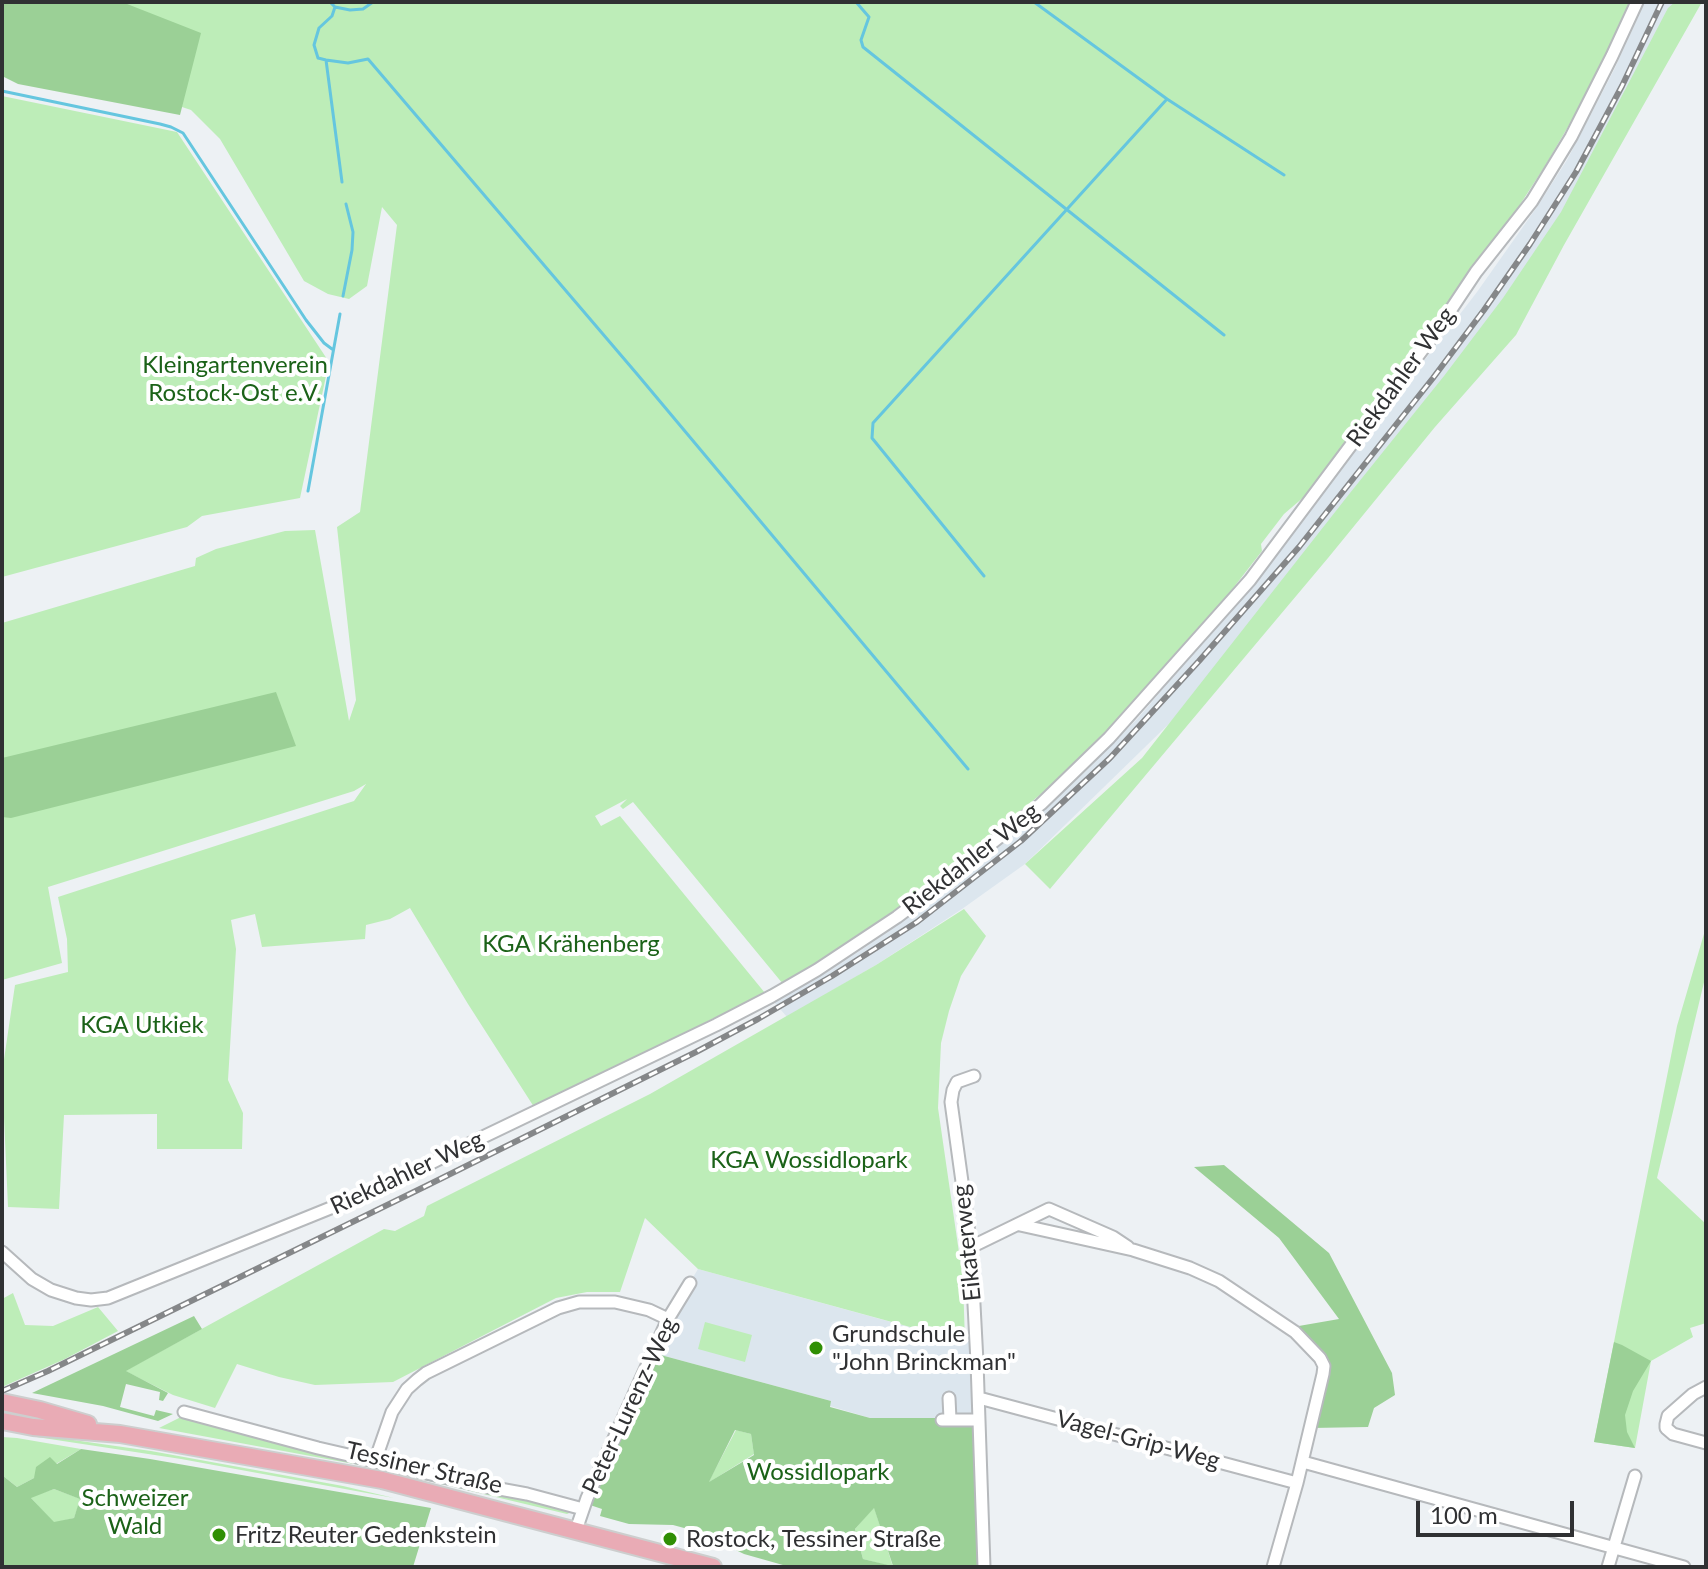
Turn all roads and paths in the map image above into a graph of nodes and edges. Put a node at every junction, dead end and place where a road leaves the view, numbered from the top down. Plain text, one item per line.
1 (1637, 2) edge
2 (974, 1076) dead end
3 (1020, 1225) junction
4 (971, 1247) junction
5 (1133, 1250) junction
6 (2, 1252) edge
7 (690, 1283) dead end
8 (668, 1319) junction
9 (977, 1362) junction
10 (948, 1363) dead end
11 (1706, 1387) edge
12 (949, 1398) dead end
13 (979, 1398) junction
14 (2, 1402) edge
15 (184, 1412) dead end
16 (979, 1420) junction
17 (7, 1422) edge
18 (120, 1434) junction
19 (1706, 1443) edge
20 (375, 1461) junction
21 (1303, 1462) junction
22 (1635, 1476) dead end
23 (1297, 1483) junction
24 (583, 1509) junction
25 (576, 1530) junction
26 (1614, 1548) junction
27 (713, 1567) edge
28 (984, 1567) edge
29 (1273, 1567) edge
30 (1608, 1567) edge
31 (1684, 1567) edge

1 - 6 street, Riekdahler Weg
2 - 4 street, Eikaterweg
3 - 4 street
3 - 5 street
3 - 5 street
4 - 9 street, Eikaterweg
5 - 21 street
7 - 8 street, Peter-Lurenz-Weg
8 - 20 street
8 - 24 street, Peter-Lurenz-Weg
9 - 10 street
9 - 13 street, Eikaterweg
11 - 19 street
12 - 16 street
13 - 16 street, Eikaterweg
13 - 23 street, Vagel-Grip-Weg
14 - 18 main road, Tessiner Straße
15 - 20 street, Tessiner Straße
16 - 28 street, Eikaterweg
17 - 18 main road, Tessiner Straße
18 - 25 main road, Tessiner Straße
20 - 24 street, Tessiner Straße
21 - 23 street
21 - 26 street
22 - 26 street
23 - 29 street
24 - 25 street, Peter-Lurenz-Weg
25 - 27 main road, Tessiner Straße
26 - 30 street
26 - 31 street

